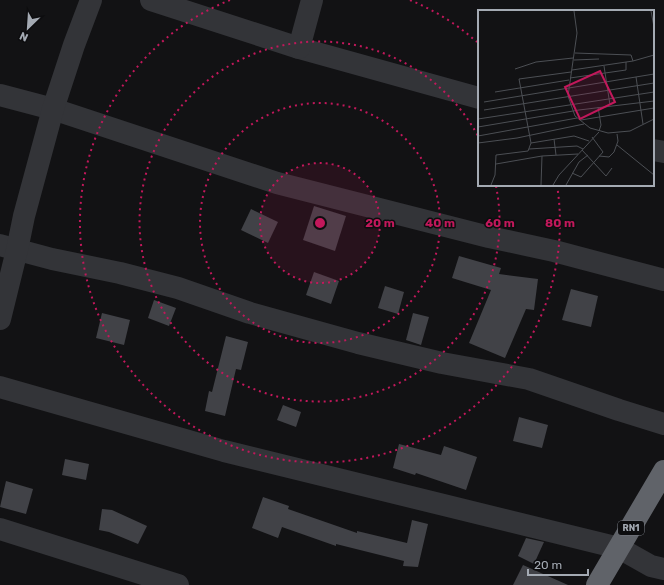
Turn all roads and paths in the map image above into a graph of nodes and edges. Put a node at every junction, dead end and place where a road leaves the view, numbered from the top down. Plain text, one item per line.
1 (91, 0) edge
2 (151, 0) edge
3 (312, 0) edge
4 (299, 48) junction
5 (0, 95) edge
6 (478, 98) edge
7 (53, 109) junction
8 (654, 150) edge
9 (664, 152) edge
10 (9, 248) edge
11 (664, 280) edge
12 (0, 319) edge
13 (0, 387) edge
14 (664, 424) edge
15 (664, 471) edge
16 (0, 529) edge
17 (619, 548) junction
18 (664, 569) edge
19 (178, 585) edge
20 (597, 585) edge

1 - 7 street
2 - 4 street
3 - 4 street
4 - 6 street
5 - 7 street
7 - 10 street
7 - 11 street
8 - 9 street
10 - 12 street
10 - 14 street
13 - 17 street
15 - 17 highway, RN1
16 - 19 street
17 - 18 street
17 - 20 highway, RN1

